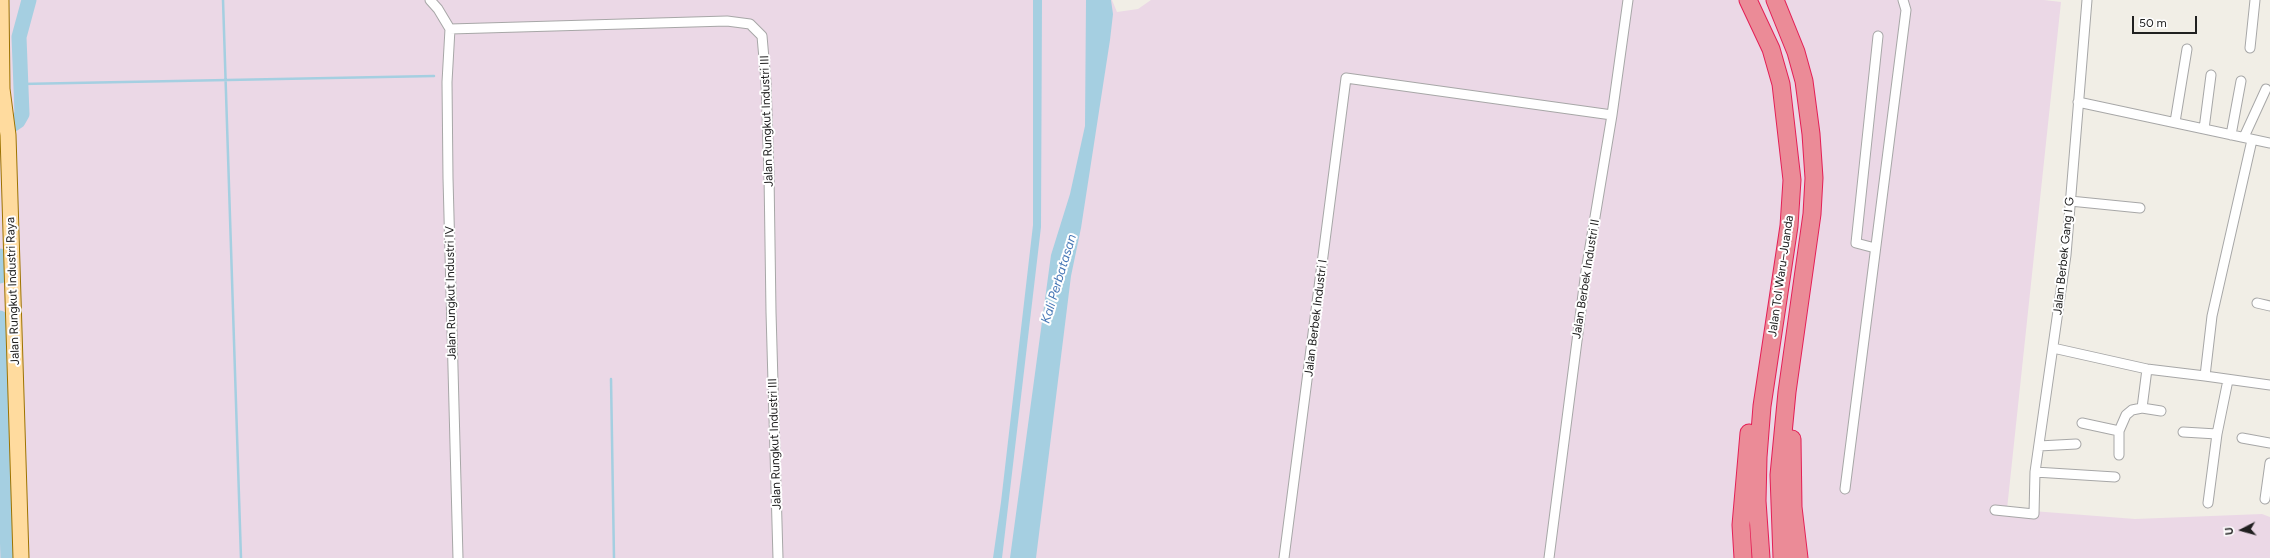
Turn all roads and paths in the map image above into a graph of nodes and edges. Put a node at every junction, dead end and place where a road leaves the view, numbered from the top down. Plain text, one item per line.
1 (1, 0) edge
2 (430, 0) edge
3 (1628, 0) edge
4 (1748, 0) edge
5 (1775, 0) edge
6 (1903, 0) edge
7 (2087, 0) edge
8 (2255, 0) edge
9 (450, 29) junction
10 (1878, 36) dead end
11 (2250, 48) dead end
12 (2187, 49) dead end
13 (2211, 75) dead end
14 (2241, 81) dead end
15 (2266, 89) dead end
16 (1, 90) edge
17 (2078, 102) junction
18 (2, 104) edge
19 (1612, 115) junction
20 (2175, 122) junction
21 (2204, 129) junction
22 (2231, 135) junction
23 (2248, 138) junction
24 (2270, 143) edge
25 (2070, 201) junction
26 (2140, 208) dead end
27 (1789, 226) junction
28 (1808, 246) junction
29 (1875, 248) junction
30 (2257, 303) dead end
31 (2270, 306) edge
32 (2053, 348) junction
33 (2147, 369) junction
34 (2205, 376) junction
35 (2228, 380) junction
36 (2270, 385) edge
37 (2142, 408) junction
38 (2161, 411) dead end
39 (2082, 423) dead end
40 (2119, 431) junction
41 (2183, 432) dead end
42 (2217, 434) junction
43 (2242, 438) dead end
44 (2270, 443) edge
45 (2076, 444) dead end
46 (2039, 446) junction
47 (2119, 455) dead end
48 (2270, 462) edge
49 (2035, 472) junction
50 (2114, 477) dead end
51 (1845, 489) dead end
52 (2264, 499) dead end
53 (2208, 502) dead end
54 (1995, 510) dead end
55 (21, 558) edge
56 (458, 558) edge
57 (778, 558) edge
58 (1284, 558) edge
59 (1549, 558) edge
60 (1743, 558) edge
61 (1761, 558) edge
62 (1782, 558) edge
63 (1799, 558) edge

1 - 16 main road, Jalan Rungkut Industri Raya
2 - 9 street
3 - 19 street, Jalan Berbek Industri II
4 - 27 highway, Jalan Tol Waru–Juanda
5 - 28 highway, Jalan Tol Waru–Juanda
6 - 29 street
7 - 17 street, Jalan Berbek Gang I G
8 - 11 street
9 - 56 street, Jalan Rungkut Industri IV
9 - 57 street, Jalan Rungkut Industri III
10 - 29 street
12 - 20 street
13 - 21 street
14 - 22 street
15 - 23 street
16 - 18 main road, Jalan Rungkut Industri Raya
17 - 20 street
17 - 25 street, Jalan Berbek Gang I G
18 - 55 main road, Jalan Rungkut Industri Raya
19 - 58 street, Jalan Berbek Industri I
19 - 59 street, Jalan Berbek Industri II
20 - 21 street
21 - 22 street
22 - 23 street
23 - 24 street
23 - 34 street
25 - 26 street
25 - 32 street, Jalan Berbek Gang I G
27 - 60 highway
27 - 61 highway, Jalan Tol Waru–Juanda
28 - 62 highway, Jalan Tol Waru–Juanda
28 - 63 highway
29 - 51 street
30 - 31 street
32 - 33 street
32 - 46 street, Jalan Berbek Gang I G
33 - 34 street
33 - 37 street
34 - 35 street
35 - 36 street
35 - 42 street
37 - 38 street
37 - 40 street
39 - 40 street
40 - 47 street
41 - 42 street
42 - 53 street
43 - 44 street
45 - 46 street
46 - 49 street, Jalan Berbek Gang I G
48 - 52 street
49 - 50 street
49 - 54 street, Jalan Berbek Gang I G

